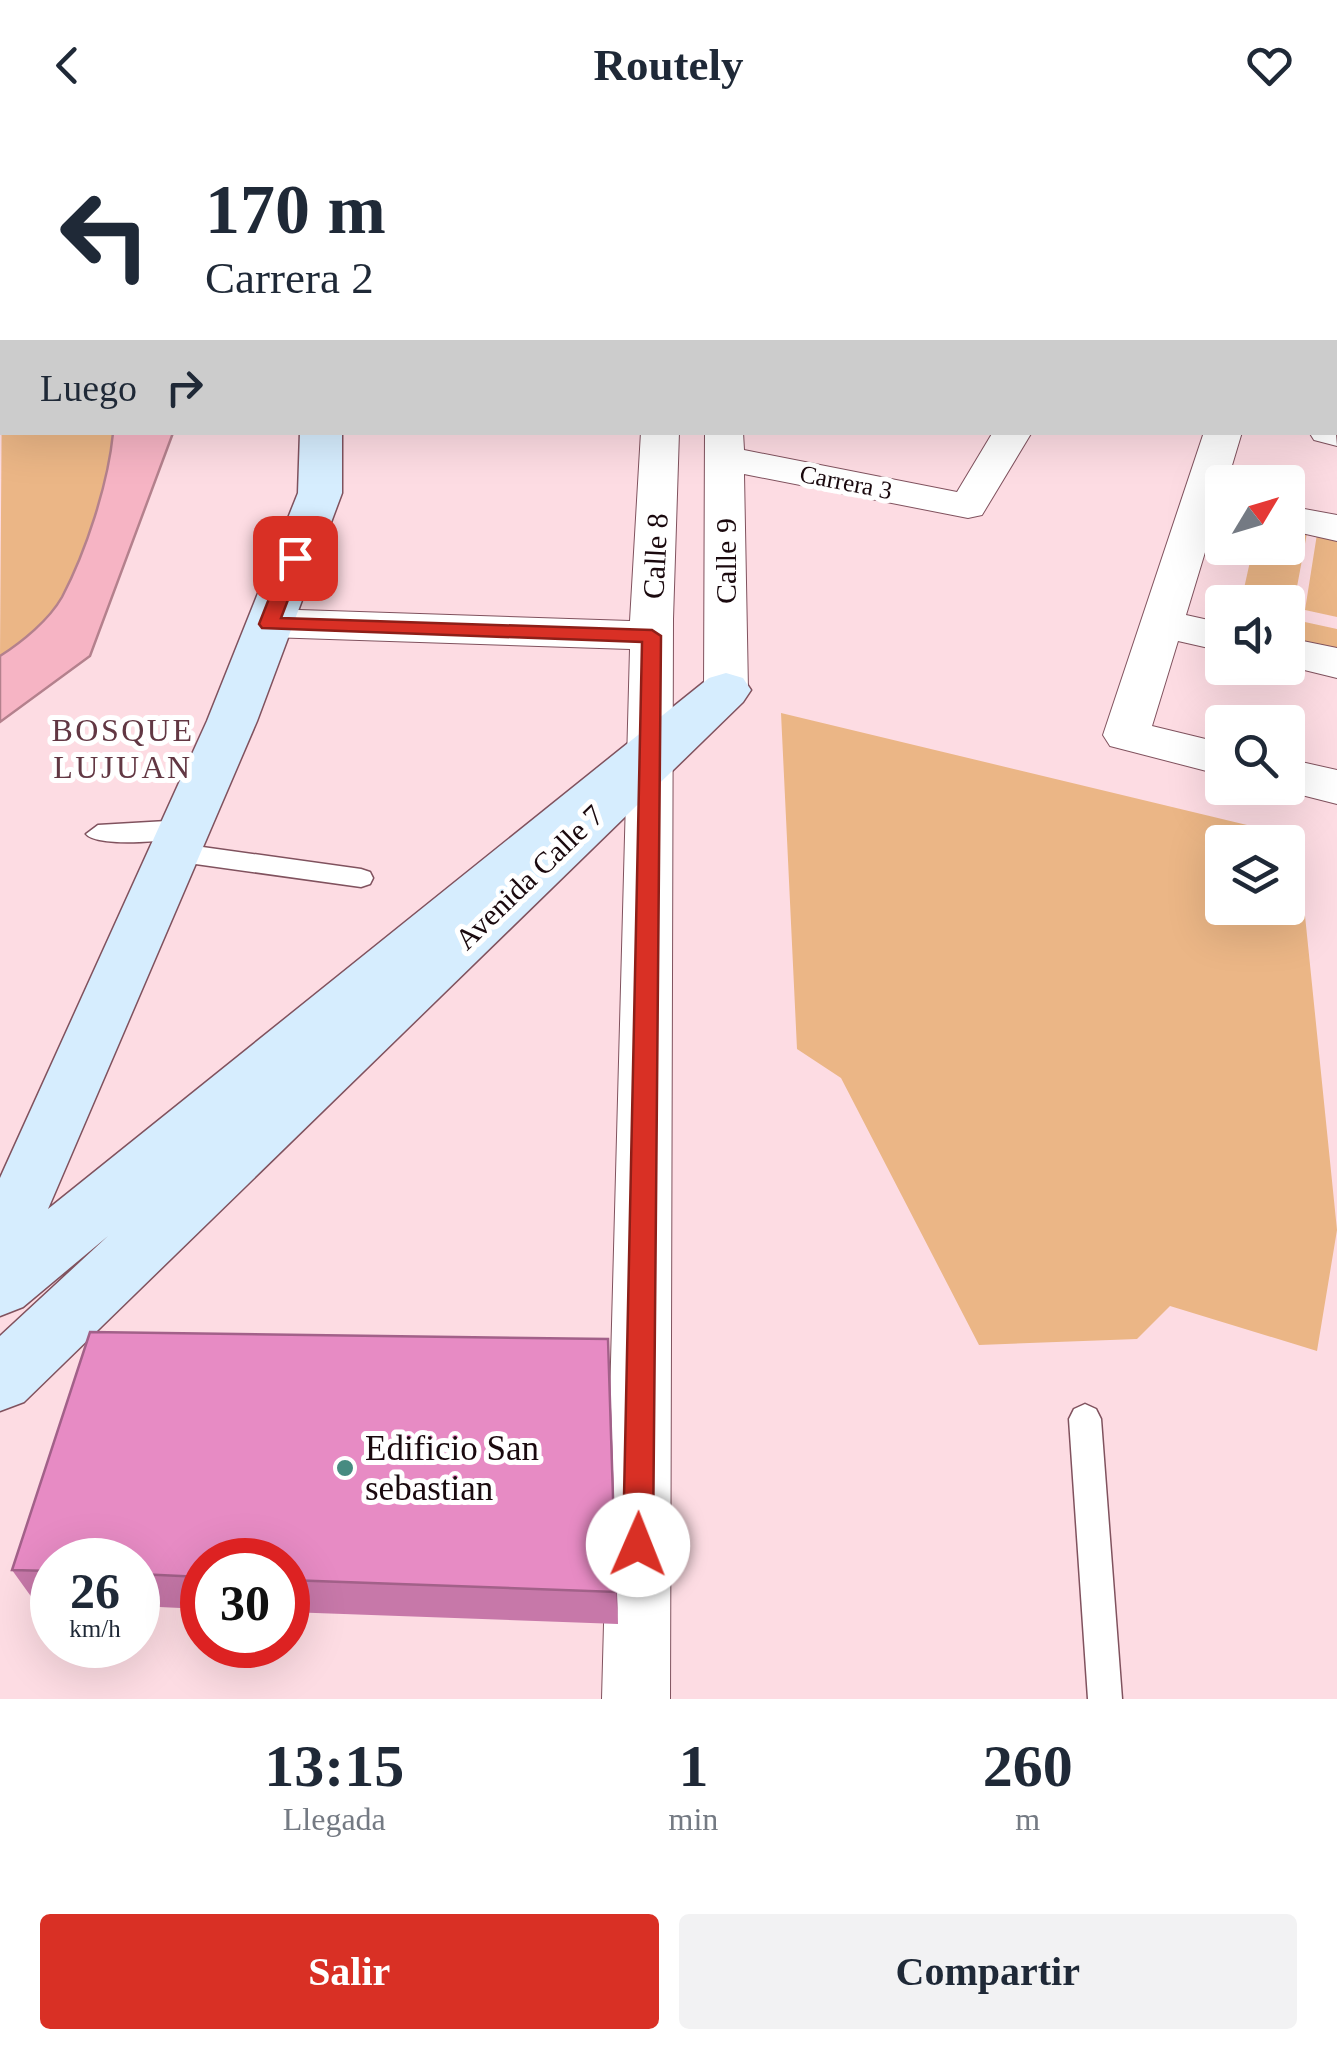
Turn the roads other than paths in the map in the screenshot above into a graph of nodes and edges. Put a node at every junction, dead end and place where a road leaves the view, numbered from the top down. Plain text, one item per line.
1 (321, 435) edge
2 (660, 435) edge
3 (1011, 435) edge
4 (1223, 435) edge
5 (724, 445) edge
6 (1218, 465) edge
7 (1205, 519) edge
8 (1305, 521) edge
9 (1337, 528) edge
10 (1162, 623) junction
11 (269, 624) junction
12 (1205, 633) edge
13 (652, 636) junction
14 (1305, 656) edge
15 (1337, 664) edge
16 (726, 690) junction
17 (1205, 755) edge
18 (1305, 779) edge
19 (1337, 787) edge
20 (98, 834) dead end
21 (179, 840) junction
22 (362, 878) dead end
23 (0, 1248) edge
24 (0, 1287) edge
25 (0, 1380) edge
26 (1085, 1419) dead end
27 (636, 1699) edge
28 (1105, 1699) edge

1 - 11 main road
2 - 13 street, Calle 8
3 - 5 street, Carrera 3
4 - 6 street
5 - 16 street, Calle 9
7 - 10 street
8 - 9 street
10 - 12 street
10 - 17 street
11 - 13 street
11 - 21 main road
13 - 27 street, Calle 8
14 - 15 street
16 - 24 main road, Avenida Calle 7
16 - 25 main road, Avenida Calle 7
18 - 19 street
20 - 21 lane
21 - 22 lane
21 - 23 main road
26 - 28 lane

